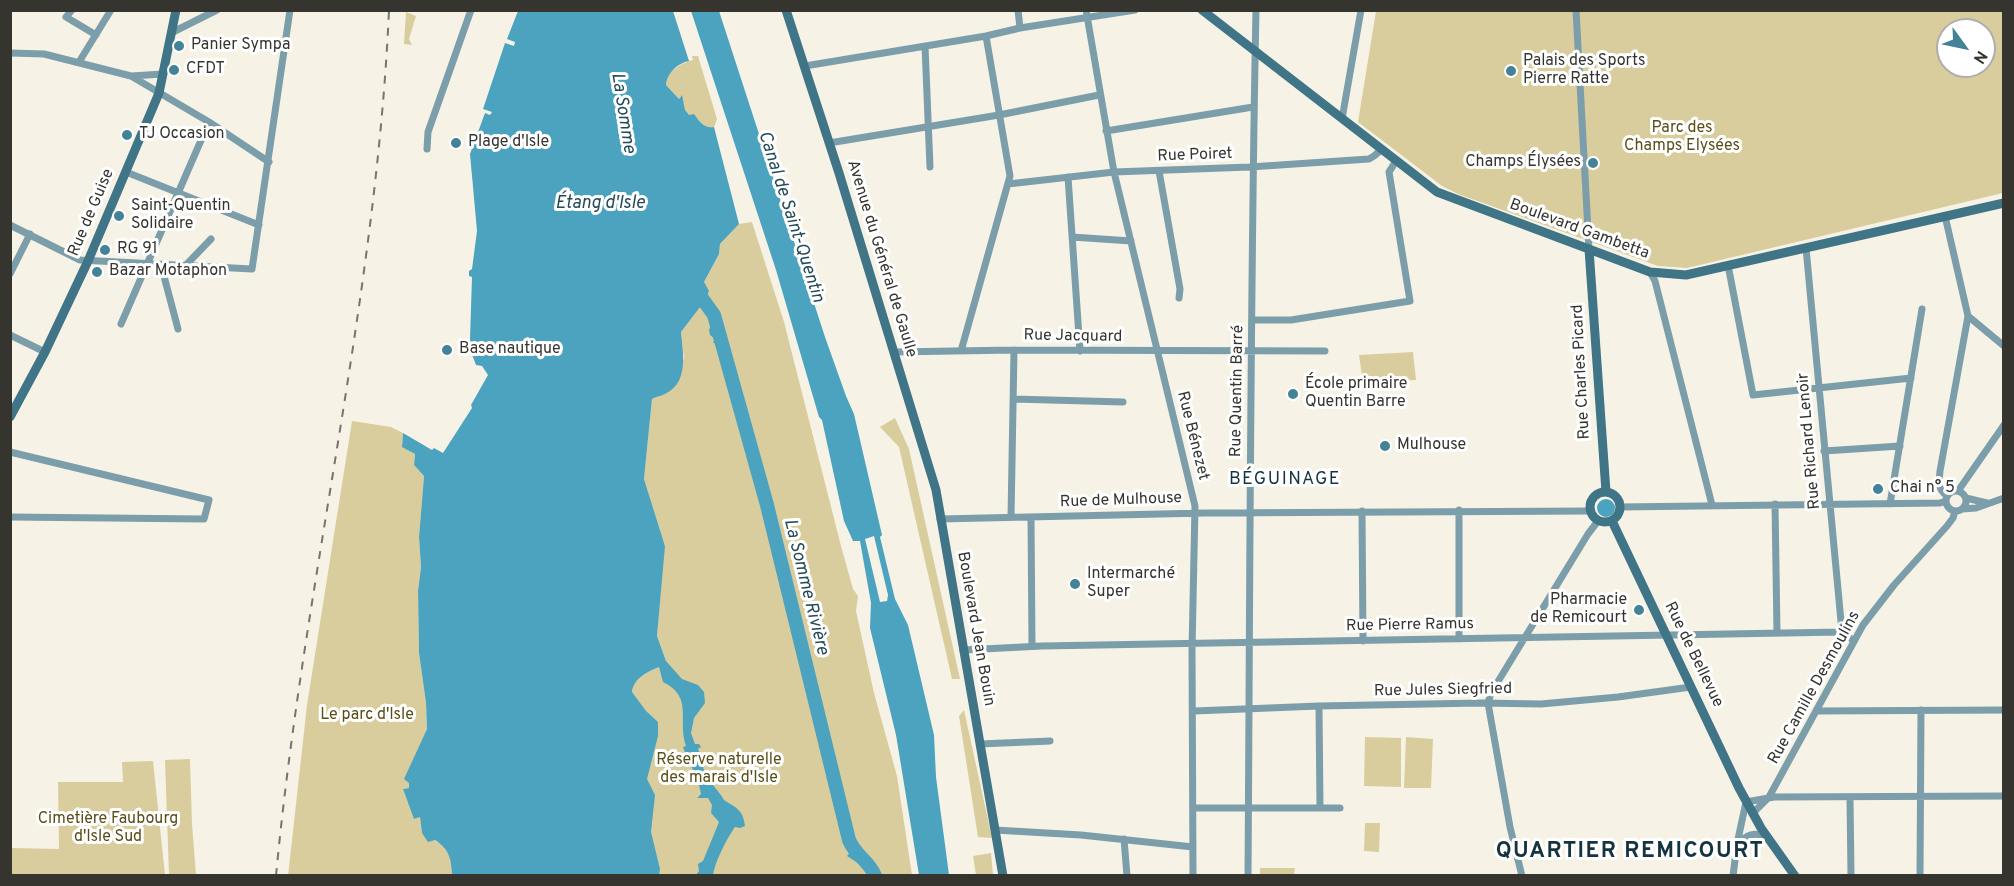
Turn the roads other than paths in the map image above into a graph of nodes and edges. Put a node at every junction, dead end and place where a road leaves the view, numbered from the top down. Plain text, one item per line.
1 (72, 10) edge
2 (111, 10) edge
3 (176, 10) edge
4 (290, 10) edge
5 (471, 10) edge
6 (786, 10) edge
7 (1018, 10) edge
8 (1135, 10) edge
9 (1256, 10) edge
10 (1361, 10) edge
11 (1576, 10) edge
12 (216, 11) edge
13 (1204, 12) edge
14 (1086, 15) edge
15 (1020, 28) junction
16 (171, 33) junction
17 (96, 35) junction
18 (986, 36) junction
19 (925, 46) junction
20 (1255, 52) junction
21 (10, 53) edge
22 (79, 62) junction
23 (804, 66) junction
24 (163, 74) junction
25 (131, 76) junction
26 (159, 93) junction
27 (1099, 95) junction
28 (1253, 107) junction
29 (999, 115) junction
30 (1342, 119) junction
31 (209, 122) junction
32 (928, 127) junction
33 (1106, 130) junction
34 (829, 143) junction
35 (427, 149) dead end
36 (1381, 150) junction
37 (1395, 161) junction
38 (269, 162) junction
39 (930, 166) dead end
40 (1254, 166) junction
41 (1159, 171) junction
42 (126, 172) junction
43 (1114, 172) junction
44 (1068, 177) junction
45 (1008, 184) junction
46 (178, 193) junction
47 (2004, 203) edge
48 (1945, 216) junction
49 (10, 225) edge
50 (259, 225) junction
51 (30, 234) junction
52 (1072, 237) junction
53 (211, 239) dead end
54 (1131, 241) junction
55 (1806, 248) junction
56 (1589, 249) junction
57 (88, 261) junction
58 (147, 264) junction
59 (161, 265) junction
60 (186, 265) junction
61 (1728, 265) junction
62 (1650, 272) junction
63 (10, 274) edge
64 (1179, 298) dead end
65 (1922, 309) dead end
66 (1968, 316) junction
67 (1253, 320) junction
68 (121, 324) dead end
69 (178, 329) dead end
70 (10, 335) edge
71 (2004, 345) edge
72 (1014, 350) junction
73 (961, 351) junction
74 (1080, 351) junction
75 (1157, 351) junction
76 (1325, 351) dead end
77 (45, 352) junction
78 (894, 352) junction
79 (1252, 352) junction
80 (1911, 378) junction
81 (1819, 387) junction
82 (1014, 399) junction
83 (1123, 402) dead end
84 (10, 417) edge
85 (2004, 425) edge
86 (1900, 446) junction
87 (1824, 451) junction
88 (10, 452) edge
89 (1958, 491) junction
90 (1606, 492) junction
91 (1947, 498) junction
92 (1966, 498) junction
93 (2004, 498) edge
94 (1829, 503) junction
95 (1987, 503) junction
96 (1775, 504) junction
97 (1890, 504) junction
98 (1712, 506) junction
99 (1620, 507) junction
100 (1459, 510) junction
101 (1959, 510) junction
102 (1362, 511) junction
103 (1590, 511) junction
104 (1195, 513) junction
105 (1250, 513) junction
106 (1011, 517) junction
107 (1032, 517) junction
108 (10, 518) edge
109 (940, 519) junction
110 (1598, 521) junction
111 (1612, 521) junction
112 (1842, 632) junction
113 (1777, 633) junction
114 (1666, 636) junction
115 (1525, 638) junction
116 (1459, 639) junction
117 (1363, 641) junction
118 (1854, 641) junction
119 (1249, 643) junction
120 (1193, 644) junction
121 (1032, 646) junction
122 (963, 650) junction
123 (1691, 687) junction
124 (1488, 703) junction
125 (1319, 706) junction
126 (1248, 709) junction
127 (1920, 710) junction
128 (2004, 710) edge
129 (1194, 711) junction
130 (1816, 711) junction
131 (1050, 741) dead end
132 (980, 744) junction
133 (2004, 796) edge
134 (1769, 797) junction
135 (1920, 797) junction
136 (1850, 798) junction
137 (1746, 801) junction
138 (1194, 808) junction
139 (1249, 808) junction
140 (1320, 808) junction
141 (1340, 808) dead end
142 (1753, 813) junction
143 (995, 830) junction
144 (1767, 837) junction
145 (1124, 839) junction
146 (1737, 844) junction
147 (1193, 847) junction
148 (1003, 876) edge
149 (1127, 876) edge
150 (1193, 876) edge
151 (1248, 876) edge
152 (1522, 876) edge
153 (1733, 876) edge
154 (1795, 876) edge
155 (1851, 876) edge
156 (1920, 876) edge

1 - 17 street
2 - 17 street
3 - 16 street, Rue de Guise
4 - 38 street
5 - 35 street
6 - 23 street, Avenue du Général de Gaulle
7 - 15 street
8 - 14 street
9 - 20 street, Rue Quentin Barré
10 - 30 street
11 - 56 street
12 - 16 street
13 - 20 street, Boulevard Gambetta
14 - 15 street
14 - 27 street, Rue Bénezet
15 - 18 street
16 - 24 street, Rue de Guise
17 - 22 street
18 - 19 street
18 - 29 street
19 - 23 street
19 - 32 street
20 - 28 street, Rue Quentin Barré
20 - 30 street, Boulevard Gambetta
21 - 22 street
22 - 25 street
23 - 34 street, Avenue du Général de Gaulle
24 - 25 street
24 - 26 street, Rue de Guise
25 - 26 street
26 - 31 street
26 - 42 street, Rue de Guise
27 - 29 street
27 - 33 street, Rue Bénezet
28 - 33 street
28 - 40 street, Rue Quentin Barré
29 - 32 street
29 - 45 street
30 - 36 street, Boulevard Gambetta
31 - 38 street
31 - 46 street
32 - 34 street
32 - 39 street
33 - 43 street, Rue Bénezet
34 - 78 street, Avenue du Général de Gaulle
36 - 37 street, Boulevard Gambetta
36 - 40 street, Rue Poiret
37 - 56 street, Boulevard Gambetta
37 - 67 street
38 - 50 street
40 - 41 street, Rue Poiret
40 - 67 street, Rue Quentin Barré
41 - 43 street, Rue Poiret
41 - 64 street
42 - 46 street
42 - 57 street, Rue de Guise
43 - 44 street, Rue Poiret
43 - 54 street, Rue Bénezet
44 - 45 street, Rue Poiret
44 - 52 street
45 - 73 street
46 - 50 street
46 - 58 street
47 - 48 street, Boulevard Gambetta
48 - 55 street, Boulevard Gambetta
48 - 66 street
49 - 51 street
50 - 60 street
51 - 57 street
51 - 63 street
52 - 54 street
52 - 74 street
53 - 60 street
54 - 75 street, Rue Bénezet
55 - 61 street, Boulevard Gambetta
55 - 81 street, Rue Richard Lenoir
56 - 62 street, Boulevard Gambetta
56 - 90 street, Rue Charles Picard
57 - 58 street
57 - 77 street, Rue de Guise
58 - 59 street
58 - 68 street
59 - 60 street
59 - 69 street
61 - 62 street, Boulevard Gambetta
61 - 81 street
62 - 98 street
65 - 80 street
66 - 71 street
66 - 91 street
67 - 79 street, Rue Quentin Barré
70 - 77 street
72 - 73 street, Rue Jacquard
72 - 74 street, Rue Jacquard
72 - 82 street
73 - 78 street, Rue Jacquard
74 - 75 street, Rue Jacquard
75 - 79 street, Rue Jacquard
75 - 104 street, Rue Bénezet
76 - 79 street, Rue Jacquard
77 - 84 street, Rue de Guise
78 - 109 street, Avenue du Général de Gaulle
79 - 105 street, Rue Quentin Barré
80 - 81 street
80 - 86 street
81 - 87 street, Rue Richard Lenoir
82 - 83 street
82 - 106 street
85 - 89 street
86 - 87 street
86 - 97 street
87 - 94 street, Rue Richard Lenoir
88 - 108 street
89 - 91 street
89 - 92 street
90 - 99 street
90 - 103 street
91 - 97 street
91 - 101 street
92 - 95 street
92 - 101 street
93 - 95 street
94 - 96 street
94 - 97 street
94 - 112 street, Rue Richard Lenoir
95 - 101 street
96 - 98 street
96 - 113 street
98 - 99 street
99 - 111 street
100 - 102 street, Rue de Mulhouse
100 - 103 street, Rue de Mulhouse
100 - 116 street
101 - 118 street, Rue Camille Desmoulins
102 - 105 street, Rue de Mulhouse
102 - 117 street
103 - 110 street
104 - 105 street, Rue de Mulhouse
104 - 107 street, Rue de Mulhouse
104 - 120 street, Rue Bénezet
105 - 119 street, Rue Quentin Barré
106 - 107 street, Rue de Mulhouse
106 - 109 street, Rue de Mulhouse
107 - 121 street
109 - 122 street, Boulevard Jean Bouin
110 - 111 street
110 - 115 street
111 - 114 street, Rue de Bellevue
112 - 113 street, Rue Pierre Ramus
112 - 118 street
113 - 114 street, Rue Pierre Ramus
114 - 115 street, Rue Pierre Ramus
114 - 123 street, Rue de Bellevue
115 - 116 street, Rue Pierre Ramus
115 - 124 street
116 - 117 street, Rue Pierre Ramus
117 - 119 street, Rue Pierre Ramus
118 - 130 street, Rue Camille Desmoulins
119 - 120 street, Rue Pierre Ramus
119 - 126 street, Rue Quentin Barré
120 - 121 street, Rue Pierre Ramus
120 - 129 street, Rue Bénezet
121 - 122 street, Rue Pierre Ramus
122 - 132 street, Boulevard Jean Bouin
123 - 124 street, Rue Jules Siegfried
123 - 137 street, Rue de Bellevue
124 - 125 street, Rue Jules Siegfried
124 - 152 street
125 - 126 street, Rue Jules Siegfried
125 - 140 street
126 - 129 street, Rue Jules Siegfried
126 - 139 street, Rue Quentin Barré
127 - 128 street
127 - 130 street
127 - 135 street
129 - 138 street, Rue Bénezet
130 - 134 street, Rue Camille Desmoulins
131 - 132 street
132 - 143 street, Boulevard Jean Bouin
133 - 135 street
134 - 136 street
134 - 137 street
134 - 142 street, Rue Camille Desmoulins
135 - 136 street
135 - 156 street
136 - 155 street
137 - 142 street, Rue de Bellevue
137 - 146 street
138 - 139 street
138 - 147 street, Rue Bénezet
139 - 140 street
139 - 151 street, Rue Quentin Barré
140 - 141 street
142 - 144 street, Rue de Bellevue
143 - 145 street
143 - 148 street, Boulevard Jean Bouin
144 - 146 street
144 - 154 street, Rue de Bellevue
145 - 147 street
145 - 149 street
146 - 153 street
147 - 150 street, Rue Bénezet

